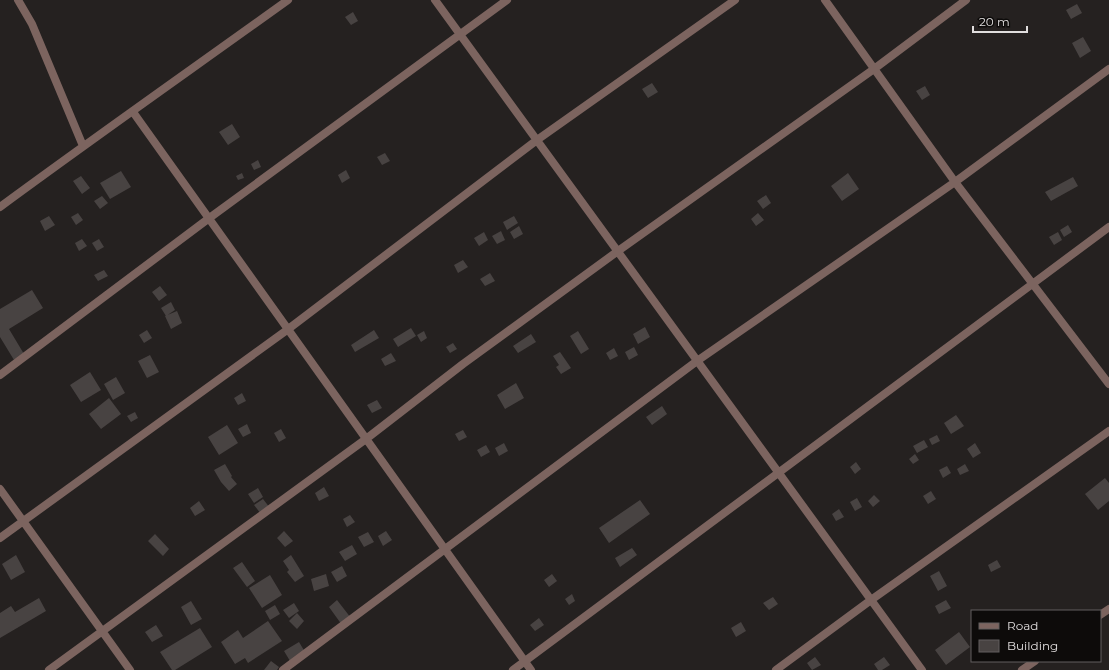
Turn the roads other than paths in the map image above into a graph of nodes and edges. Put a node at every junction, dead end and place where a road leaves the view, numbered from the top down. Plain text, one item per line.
1 (18, 0) edge
2 (278, 0) edge
3 (288, 0) edge
4 (435, 0) edge
5 (507, 0) edge
6 (735, 0) edge
7 (825, 0) edge
8 (966, 0) edge
9 (275, 10) junction
10 (460, 35) junction
11 (874, 69) junction
12 (1109, 69) edge
13 (133, 112) junction
14 (537, 140) junction
15 (83, 146) junction
16 (955, 182) junction
17 (0, 208) edge
18 (208, 219) junction
19 (1109, 227) edge
20 (618, 251) junction
21 (1033, 283) junction
22 (288, 330) junction
23 (697, 361) junction
24 (0, 375) edge
25 (1109, 384) edge
26 (1109, 431) edge
27 (366, 439) junction
28 (778, 472) junction
29 (0, 489) edge
30 (23, 521) junction
31 (0, 538) edge
32 (445, 550) junction
33 (871, 600) junction
34 (102, 632) junction
35 (525, 661) junction
36 (1034, 662) edge
37 (49, 670) edge
38 (130, 670) edge
39 (283, 670) edge
40 (513, 670) edge
41 (532, 670) edge
42 (776, 670) edge
43 (922, 670) edge
44 (1022, 670) edge

1 - 15 street
2 - 9 street
3 - 9 street
4 - 10 street
5 - 10 street
6 - 14 street
7 - 11 street
8 - 11 street
9 - 13 street
10 - 14 street
10 - 18 street
11 - 16 street
11 - 20 street
12 - 16 street
13 - 15 street
13 - 18 street
14 - 20 street
14 - 22 street
15 - 17 street
16 - 21 street
16 - 23 street
18 - 22 street
18 - 24 street
19 - 21 street
20 - 23 street
20 - 27 street
21 - 25 street
21 - 28 street
22 - 27 street
22 - 30 street
23 - 28 street
23 - 32 street
26 - 33 street
27 - 32 street
27 - 34 street
28 - 33 street
28 - 35 street
29 - 30 street
30 - 31 street
30 - 34 street
32 - 35 street
32 - 39 street
33 - 42 street
33 - 43 street
34 - 37 street
34 - 38 street
35 - 40 street
35 - 41 street
36 - 44 street

